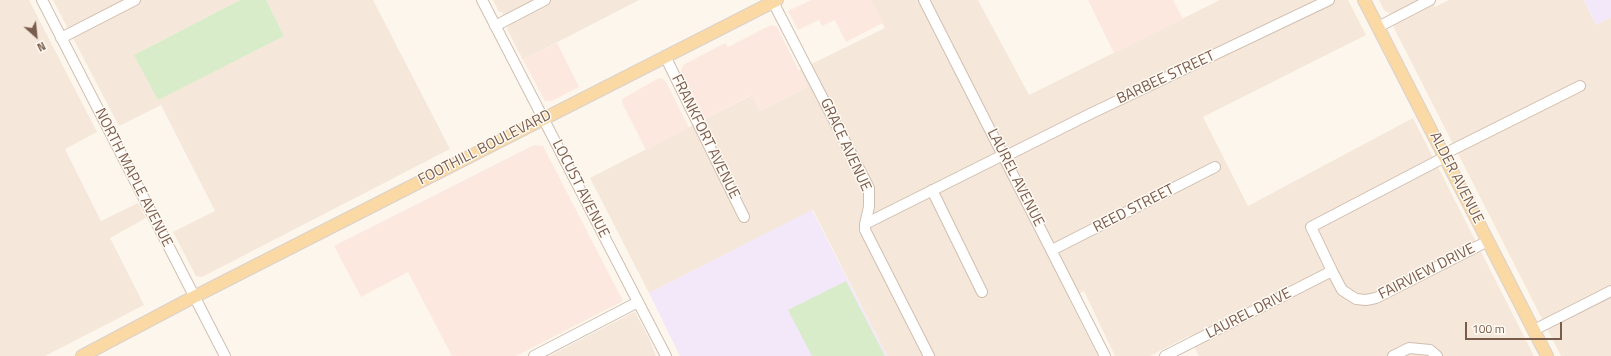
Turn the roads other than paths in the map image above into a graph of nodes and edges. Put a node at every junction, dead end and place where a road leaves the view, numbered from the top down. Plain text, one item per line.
1 (42, 0) edge
2 (135, 0) edge
3 (482, 0) edge
4 (545, 0) edge
5 (924, 0) edge
6 (1329, 0) edge
7 (1364, 0) edge
8 (1430, 0) edge
9 (775, 1) edge
10 (495, 26) junction
11 (1378, 27) junction
12 (61, 38) junction
13 (665, 56) junction
14 (1580, 86) dead end
15 (544, 118) junction
16 (1004, 156) junction
17 (1444, 156) junction
18 (1215, 167) dead end
19 (932, 190) junction
20 (744, 217) dead end
21 (864, 224) junction
22 (1488, 241) junction
23 (1052, 250) junction
24 (1332, 271) junction
25 (1611, 291) edge
26 (982, 292) dead end
27 (194, 297) junction
28 (638, 302) junction
29 (1534, 330) junction
30 (553, 351) edge
31 (82, 356) edge
32 (225, 356) edge
33 (534, 356) edge
34 (666, 356) edge
35 (929, 356) edge
36 (1106, 356) edge
37 (1165, 356) edge
38 (1393, 356) edge
39 (1437, 356) edge
40 (1547, 356) edge

1 - 12 street, NORTH MAPLE AVENUE
2 - 12 street
3 - 10 street, LOCUST AVENUE
4 - 10 street
5 - 16 street, LAUREL AVENUE
6 - 16 street, BARBEE STREET
7 - 11 main road, ALDER AVENUE
8 - 11 street
9 - 13 main road, FOOTHILL BOULEVARD
9 - 21 street, GRACE AVENUE
10 - 15 street, LOCUST AVENUE
11 - 17 main road, ALDER AVENUE
12 - 27 street, NORTH MAPLE AVENUE
13 - 15 main road, FOOTHILL BOULEVARD
13 - 20 street, FRANKFORT AVENUE
14 - 17 street
15 - 27 main road, FOOTHILL BOULEVARD
15 - 28 street, LOCUST AVENUE
16 - 19 street, BARBEE STREET
16 - 23 street, LAUREL AVENUE
17 - 22 main road, ALDER AVENUE
17 - 24 street, FAIRVIEW DRIVE
18 - 23 street, REED STREET
19 - 21 street, BARBEE STREET
19 - 26 street
21 - 35 street
22 - 24 street, FAIRVIEW DRIVE
22 - 29 main road, ALDER AVENUE
23 - 36 street, LAUREL AVENUE
24 - 37 street, LAUREL DRIVE
25 - 29 street
27 - 31 main road, FOOTHILL BOULEVARD
27 - 32 street, NORTH MAPLE AVENUE
28 - 30 street
28 - 34 street, LOCUST AVENUE
29 - 40 main road, ALDER AVENUE
30 - 33 street
38 - 39 street

